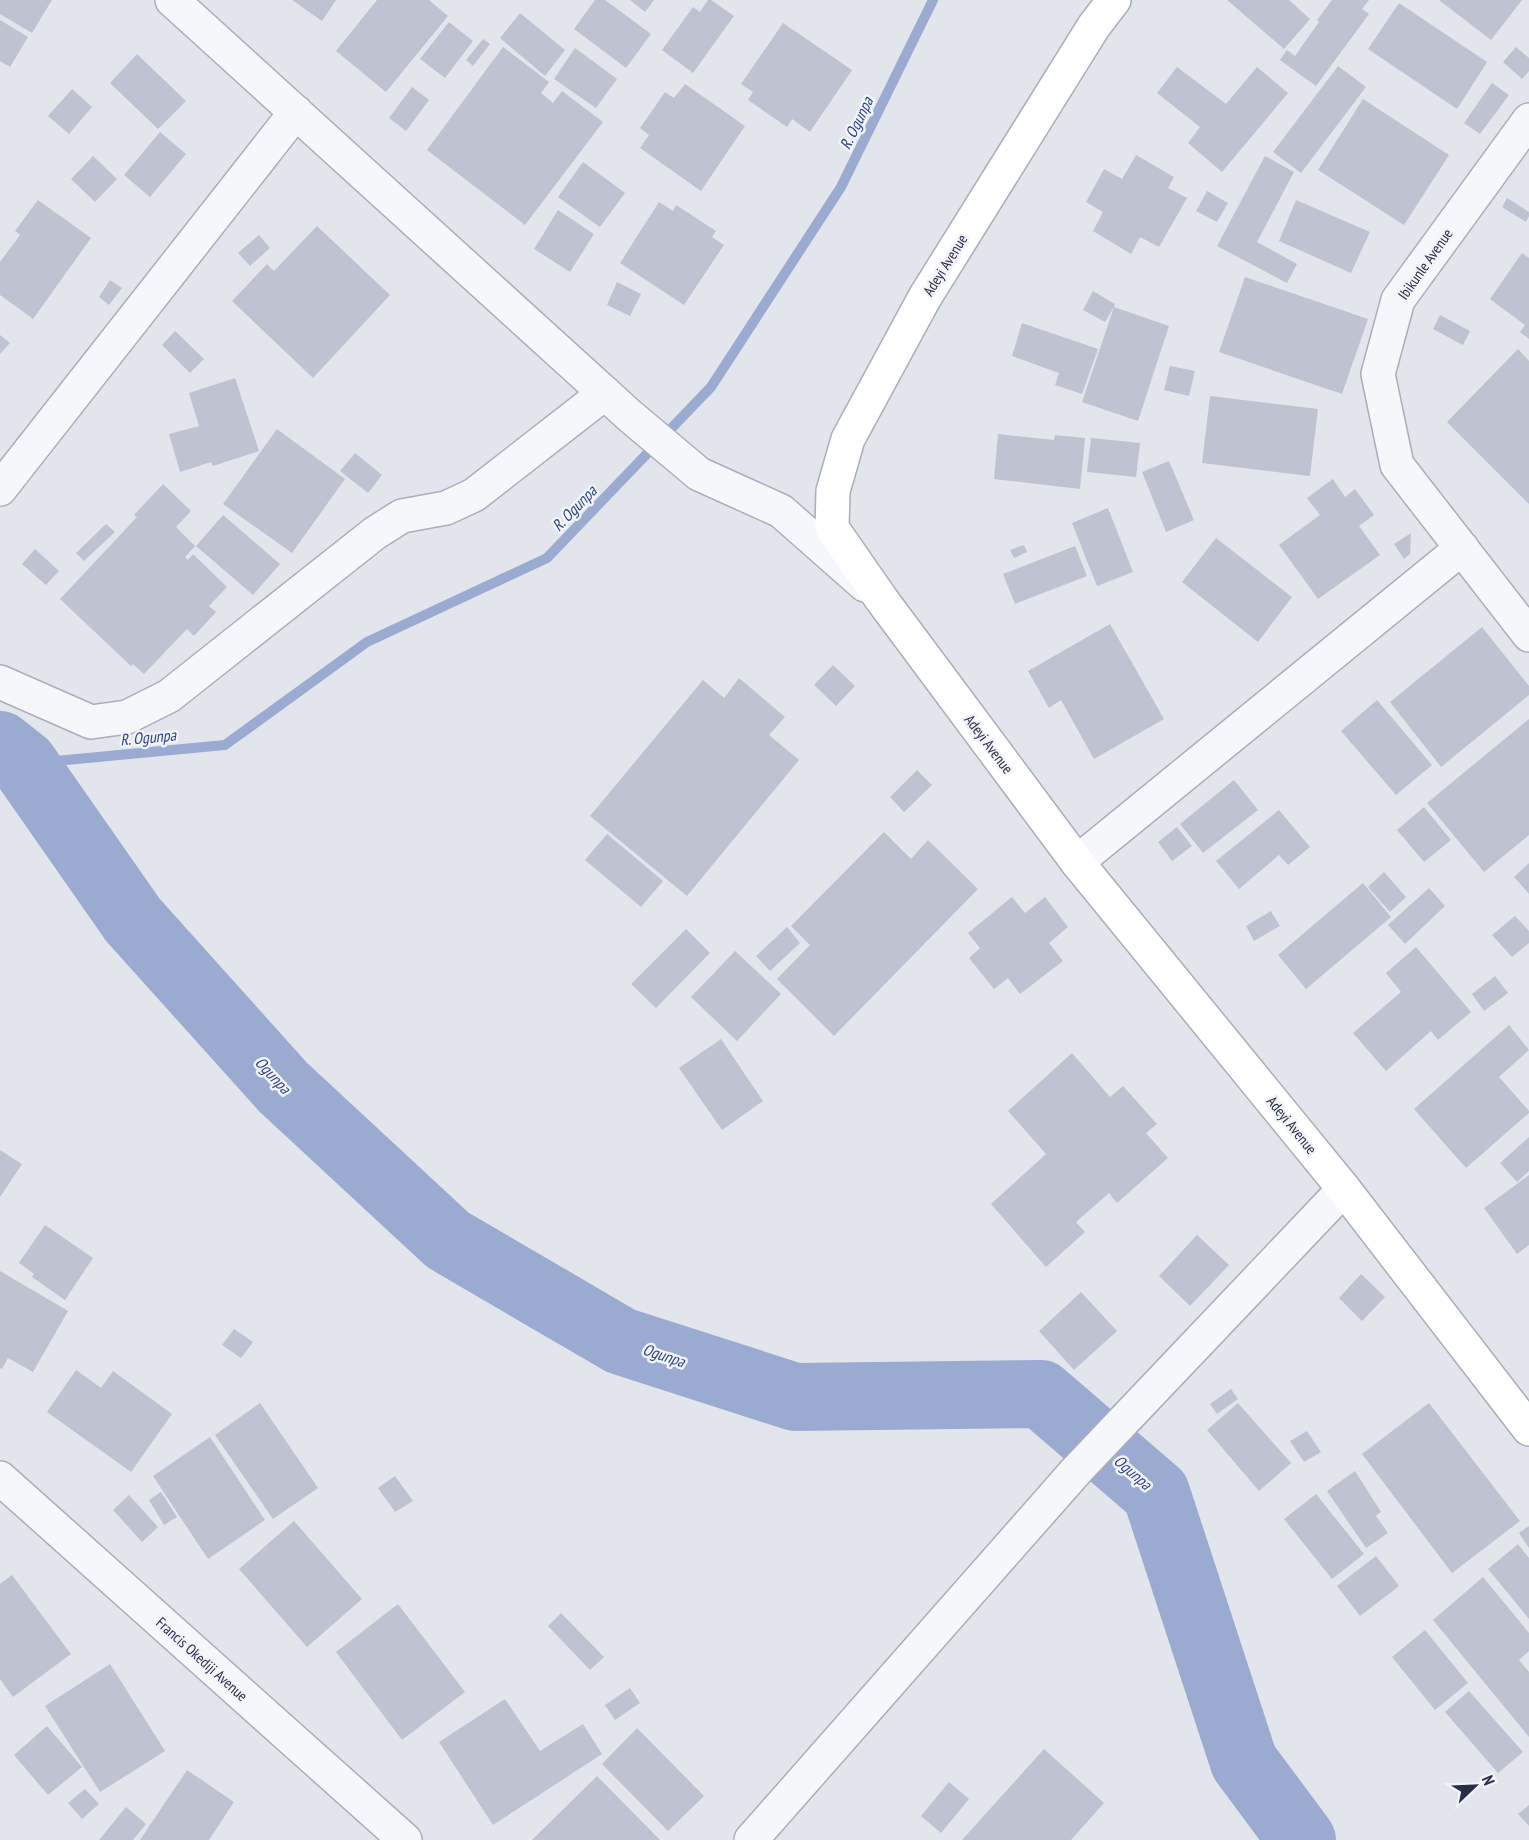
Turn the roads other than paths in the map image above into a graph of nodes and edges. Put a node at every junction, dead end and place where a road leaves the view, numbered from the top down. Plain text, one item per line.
1 (172, 0) edge
2 (1114, 0) edge
3 (296, 112) junction
4 (1529, 120) edge
5 (605, 393) junction
6 (0, 489) edge
7 (1462, 548) junction
8 (882, 600) junction
9 (1529, 635) edge
10 (0, 682) edge
11 (1077, 862) junction
12 (1344, 1189) junction
13 (1529, 1429) edge
14 (0, 1478) edge
15 (405, 1840) edge
16 (751, 1840) edge

1 - 3 street
2 - 8 street, Adeyi Avenue
3 - 5 street
3 - 6 street
4 - 7 street, Ibikunle Avenue
5 - 8 street
5 - 10 street
7 - 9 street, Ibikunle Avenue
7 - 11 street
8 - 11 street, Adeyi Avenue
11 - 12 street, Adeyi Avenue
12 - 13 street, Adeyi Avenue
12 - 16 street
14 - 15 street, Francis Okediji Avenue

